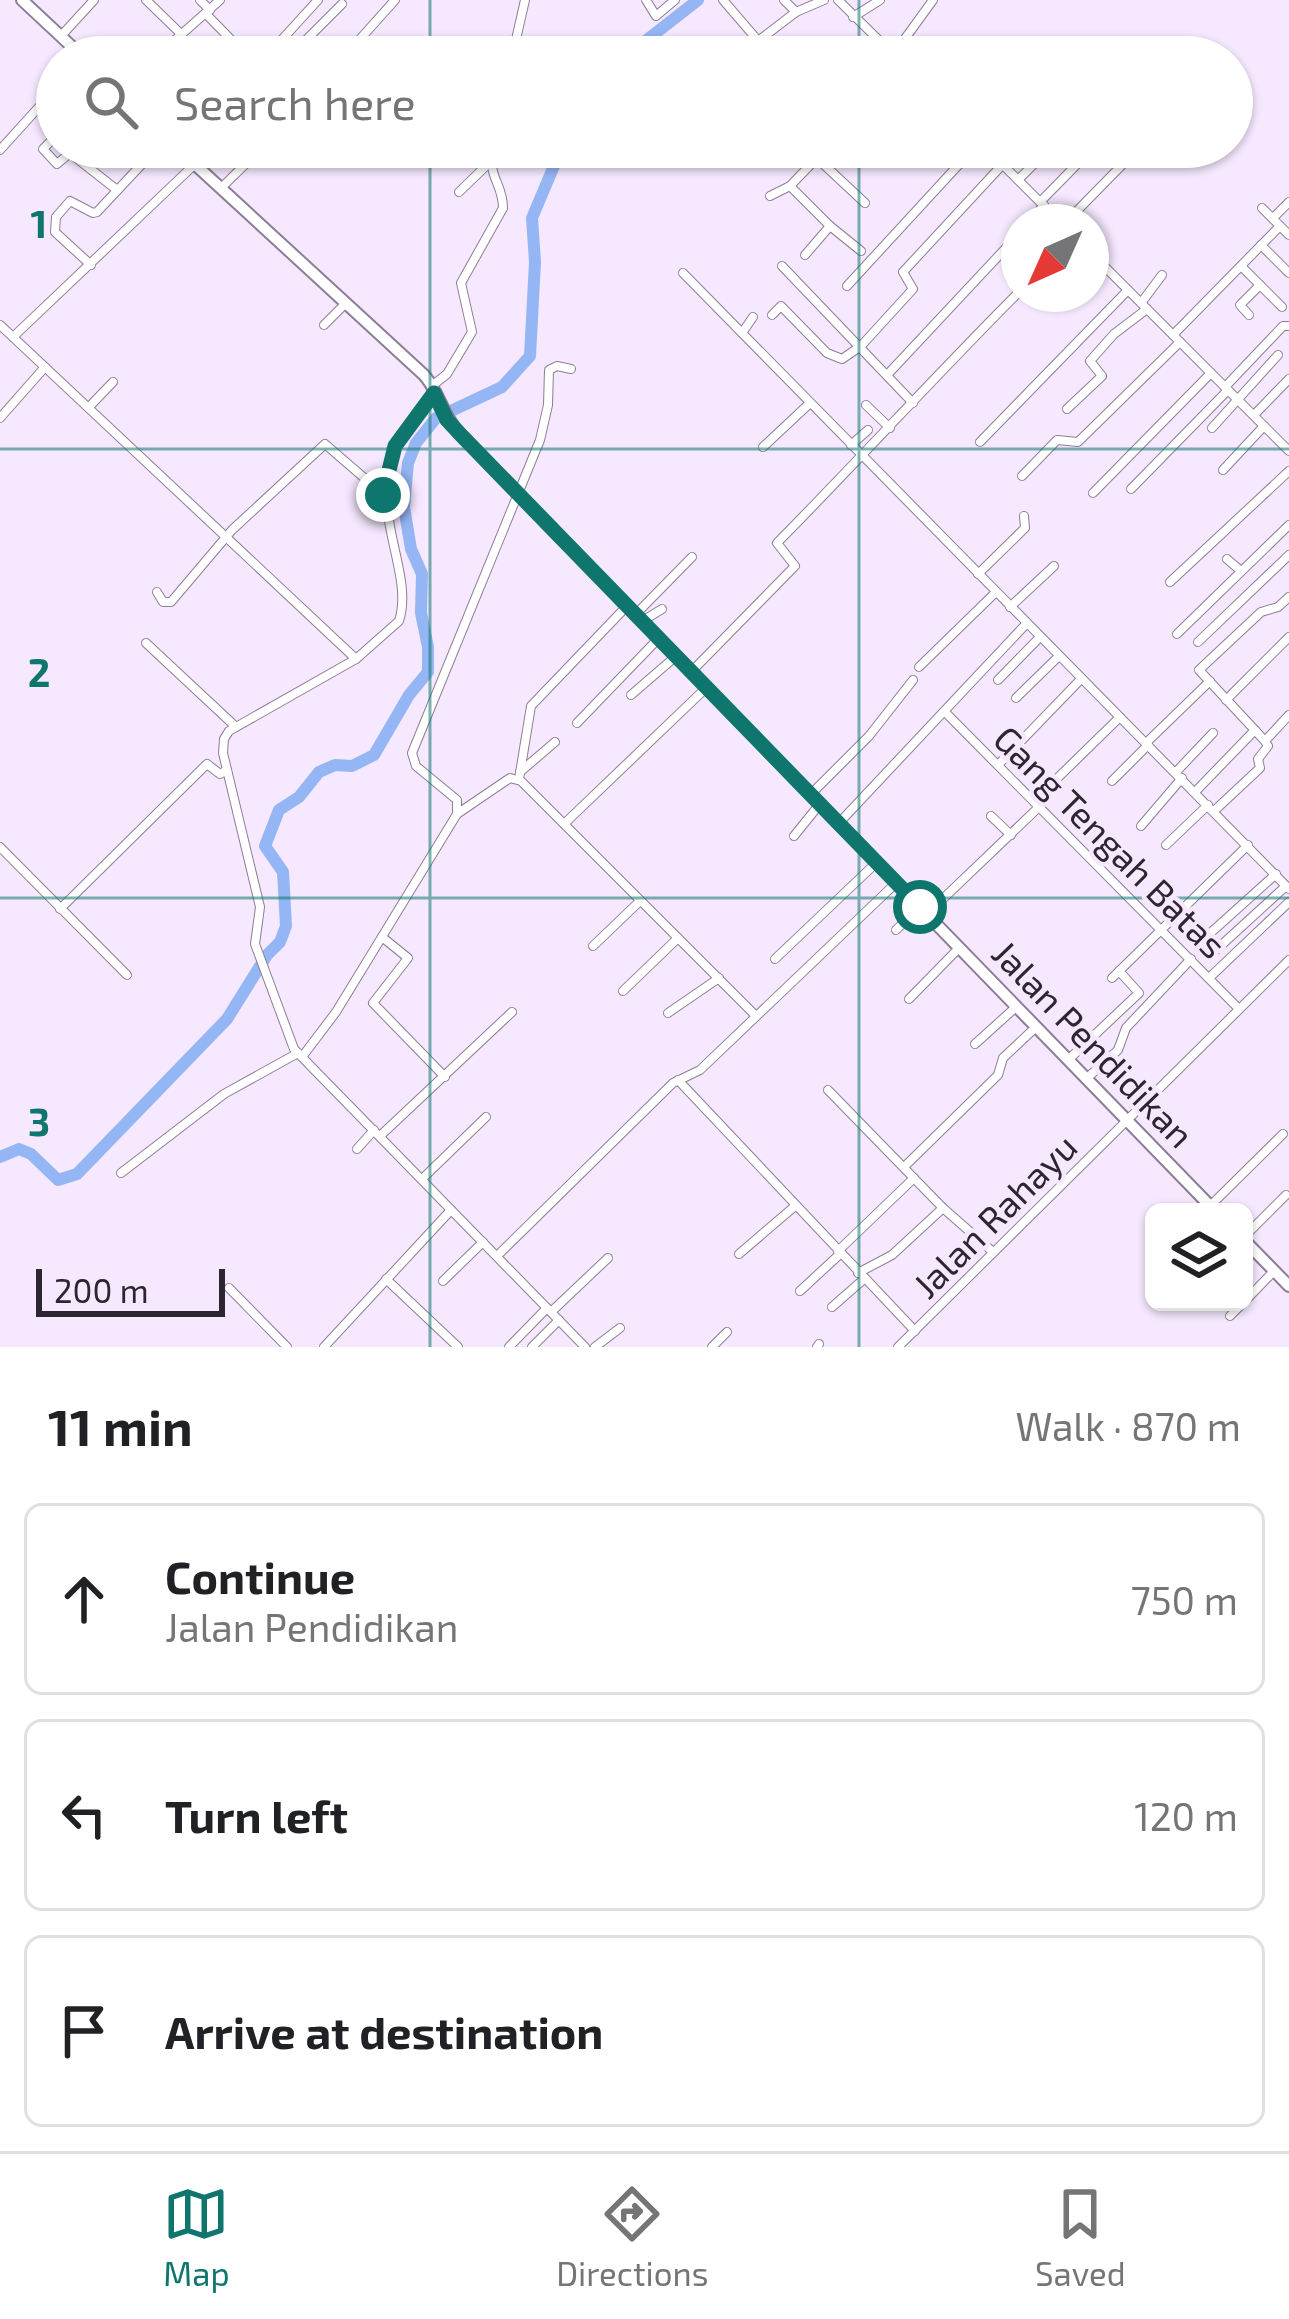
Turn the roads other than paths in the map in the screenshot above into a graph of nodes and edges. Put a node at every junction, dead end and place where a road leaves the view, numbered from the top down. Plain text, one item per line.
1 (94, 0) edge
2 (146, 0) edge
3 (200, 0) edge
4 (220, 0) edge
5 (318, 0) edge
6 (395, 0) edge
7 (524, 0) edge
8 (646, 0) edge
9 (674, 0) edge
10 (723, 0) edge
11 (784, 0) edge
12 (824, 0) edge
13 (838, 0) edge
14 (880, 0) edge
15 (933, 0) edge
16 (25, 1) edge
17 (342, 4) dead end
18 (208, 12) junction
19 (796, 12) junction
20 (854, 16) junction
21 (180, 33) junction
22 (61, 36) joint
23 (177, 36) edge
24 (228, 36) edge
25 (285, 36) edge
26 (310, 36) edge
27 (363, 36) edge
28 (516, 36) edge
29 (754, 36) edge
30 (765, 36) edge
31 (875, 36) edge
32 (907, 36) edge
33 (36, 110) edge
34 (0, 150) edge
35 (89, 168) edge
36 (138, 168) edge
37 (191, 168) edge
38 (197, 168) edge
39 (242, 168) edge
40 (484, 168) edge
41 (492, 168) edge
42 (807, 168) edge
43 (828, 168) edge
44 (956, 168) edge
45 (1001, 168) edge
46 (1007, 168) edge
47 (1030, 168) edge
48 (1075, 168) edge
49 (1119, 168) edge
50 (1018, 180) junction
51 (790, 186) junction
52 (220, 189) junction
53 (117, 190) junction
54 (459, 192) dead end
55 (770, 196) dead end
56 (1289, 202) edge
57 (865, 203) dead end
58 (1042, 204) joint
59 (1082, 204) edge
60 (1262, 208) dead end
61 (1276, 222) junction
62 (830, 226) junction
63 (1289, 235) edge
64 (1261, 245) junction
65 (861, 251) dead end
66 (1001, 253) edge
67 (805, 255) dead end
68 (91, 265) junction
69 (1240, 265) junction
70 (782, 266) dead end
71 (1109, 271) edge
72 (683, 273) dead end
73 (1289, 273) edge
74 (1162, 275) dead end
75 (1259, 285) junction
76 (847, 286) dead end
77 (1128, 290) junction
78 (346, 303) junction
79 (1144, 306) junction
80 (1282, 307) dead end
81 (1001, 310) edge
82 (772, 315) dead end
83 (1249, 315) dead end
84 (753, 317) dead end
85 (0, 325) edge
86 (324, 325) dead end
87 (1289, 326) edge
88 (742, 333) junction
89 (14, 337) junction
90 (1177, 339) junction
91 (861, 346) junction
92 (1278, 356) dead end
93 (45, 367) junction
94 (571, 369) dead end
95 (1211, 373) junction
96 (888, 374) junction
97 (1289, 379) edge
98 (113, 382) dead end
99 (1227, 389) junction
100 (435, 395) junction
101 (1237, 400) junction
102 (913, 403) junction
103 (808, 404) junction
104 (866, 405) dead end
105 (89, 407) junction
106 (1067, 409) dead end
107 (1254, 416) junction
108 (0, 418) edge
109 (1264, 426) junction
110 (890, 428) junction
111 (1212, 428) dead end
112 (868, 430) dead end
113 (980, 442) dead end
114 (851, 445) junction
115 (763, 447) dead end
116 (1289, 451) edge
117 (863, 456) junction
118 (1223, 470) dead end
119 (1289, 471) edge
120 (1022, 476) dead end
121 (1131, 489) dead end
122 (1094, 493) dead end
123 (518, 494) junction
124 (383, 495) junction
125 (1024, 516) dead end
126 (1289, 525) edge
127 (227, 536) junction
128 (1289, 555) edge
129 (692, 557) dead end
130 (1227, 559) dead end
131 (1054, 566) dead end
132 (1241, 571) junction
133 (978, 574) junction
134 (1169, 582) dead end
135 (158, 592) dead end
136 (996, 592) junction
137 (1289, 597) edge
138 (1010, 607) junction
139 (662, 609) dead end
140 (638, 614) junction
141 (1027, 623) junction
142 (1177, 634) dead end
143 (1040, 637) junction
144 (1289, 638) edge
145 (658, 639) junction
146 (1198, 642) dead end
147 (146, 644) dead end
148 (675, 656) junction
149 (1059, 656) junction
150 (356, 658) junction
151 (919, 668) dead end
152 (691, 673) junction
153 (1081, 679) junction
154 (913, 680) dead end
155 (998, 680) dead end
156 (1210, 681) junction
157 (706, 688) junction
158 (631, 694) dead end
159 (1016, 698) dead end
160 (1226, 700) junction
161 (946, 712) junction
162 (1289, 716) edge
163 (1120, 718) junction
164 (577, 723) dead end
165 (236, 727) junction
166 (1255, 730) junction
167 (1213, 733) dead end
168 (1265, 741) junction
169 (555, 742) dead end
170 (1147, 744) junction
171 (998, 765) junction
172 (227, 770) junction
173 (1179, 775) junction
174 (516, 777) junction
175 (1112, 781) dead end
176 (1196, 792) junction
177 (814, 800) junction
178 (1038, 804) junction
179 (1211, 808) junction
180 (457, 814) junction
181 (991, 816) dead end
182 (564, 824) junction
183 (838, 824) junction
184 (1141, 826) dead end
185 (1011, 835) junction
186 (794, 836) dead end
187 (1166, 845) dead end
188 (1247, 845) junction
189 (1, 850) edge
190 (876, 862) junction
191 (1276, 874) junction
192 (896, 883) junction
193 (1288, 887) edge
194 (640, 902) junction
195 (1289, 902) edge
196 (60, 909) junction
197 (924, 911) junction
198 (1160, 928) junction
199 (896, 930) dead end
200 (382, 937) junction
201 (1206, 937) dead end
202 (678, 938) junction
203 (593, 946) dead end
204 (959, 948) junction
205 (1216, 950) dead end
206 (776, 959) dead end
207 (1191, 959) junction
208 (1289, 960) edge
209 (128, 976) dead end
210 (719, 978) junction
211 (1209, 978) junction
212 (623, 991) dead end
213 (909, 999) dead end
214 (1016, 1006) junction
215 (1239, 1009) junction
216 (512, 1012) dead end
217 (668, 1013) dead end
218 (756, 1016) junction
219 (1036, 1027) junction
220 (975, 1044) dead end
221 (300, 1055) junction
222 (1068, 1060) junction
223 (446, 1077) junction
224 (1086, 1078) junction
225 (678, 1080) junction
226 (828, 1090) dead end
227 (486, 1117) dead end
228 (1127, 1120) junction
229 (377, 1133) junction
230 (1283, 1134) dead end
231 (357, 1149) dead end
232 (904, 1167) junction
233 (121, 1173) dead end
234 (914, 1178) junction
235 (422, 1179) junction
236 (1286, 1195) dead end
237 (1207, 1203) edge
238 (1219, 1203) edge
239 (795, 1206) junction
240 (944, 1208) junction
241 (451, 1210) junction
242 (1253, 1229) edge
243 (483, 1242) junction
244 (1253, 1248) edge
245 (839, 1252) junction
246 (993, 1252) junction
247 (739, 1254) dead end
248 (497, 1256) junction
249 (608, 1258) dead end
250 (1274, 1270) junction
251 (861, 1276) junction
252 (386, 1279) junction
253 (443, 1281) dead end
254 (1289, 1286) edge
255 (229, 1288) dead end
256 (800, 1291) dead end
257 (1253, 1292) edge
258 (832, 1306) dead end
259 (1235, 1311) edge
260 (552, 1313) junction
261 (1230, 1316) dead end
262 (620, 1328) dead end
263 (915, 1330) junction
264 (727, 1332) dead end
265 (287, 1347) edge
266 (324, 1347) edge
267 (458, 1347) edge
268 (508, 1347) edge
269 (532, 1347) edge
270 (585, 1347) edge
271 (596, 1347) edge
272 (712, 1347) edge
273 (898, 1347) edge

1 - 22 street
2 - 21 street
3 - 18 street
4 - 18 street
5 - 25 street
6 - 27 street
7 - 28 street
8 - 9 street
10 - 29 street
11 - 19 street
12 - 19 street
13 - 20 street
14 - 20 street
15 - 32 street
16 - 22 main road
17 - 26 street
18 - 21 street
18 - 24 street
19 - 30 street
20 - 31 street
21 - 23 street
33 - 34 street
35 - 53 street
36 - 53 street
37 - 68 street
38 - 52 main road, Jalan Pendidikan
39 - 52 street
40 - 54 street
41 - 100 street
42 - 51 street
43 - 57 street
44 - 76 street
45 - 91 street
46 - 50 street
47 - 50 street
48 - 58 street
49 - 59 street
50 - 58 street
51 - 55 street
51 - 62 street
52 - 78 main road, Jalan Pendidikan
53 - 68 street
56 - 61 street
60 - 61 street
61 - 63 street
61 - 64 street
62 - 65 street
62 - 67 street
64 - 69 street
64 - 73 street
66 - 96 street
68 - 89 street
69 - 75 street
69 - 90 street
70 - 91 street
71 - 77 street
72 - 88 street
74 - 79 street
75 - 80 street
75 - 83 street
77 - 79 street
77 - 113 street
78 - 86 street
78 - 100 main road, Jalan Pendidikan
79 - 90 street
79 - 106 street
81 - 102 street
82 - 91 street
84 - 88 street
85 - 89 street
87 - 99 street
88 - 103 street
89 - 93 street
90 - 95 street
90 - 120 street
91 - 96 street
92 - 101 street
93 - 105 street
93 - 108 street
94 - 123 street
95 - 99 street
95 - 122 street
96 - 102 street
97 - 107 street
98 - 105 street
99 - 101 street
99 - 121 street
100 - 123 main road, Jalan Pendidikan
100 - 124 street
101 - 107 street
101 - 111 street
102 - 110 street
103 - 114 street
103 - 115 street
104 - 110 street
105 - 127 street
107 - 109 street
109 - 116 street
109 - 118 street
110 - 117 street
112 - 114 street
114 - 117 street
117 - 133 street
117 - 152 street
119 - 134 street
123 - 140 main road, Jalan Pendidikan
123 - 180 street
124 - 127 street
124 - 150 street
125 - 133 street
126 - 132 street
127 - 135 street
127 - 150 street
128 - 146 street
129 - 140 street
130 - 132 street
131 - 138 street
132 - 142 street
133 - 136 street
136 - 138 street
136 - 151 street
137 - 156 street
138 - 141 street
139 - 140 street
140 - 145 main road, Jalan Pendidikan
140 - 174 street
141 - 143 street
141 - 161 street
143 - 149 street
143 - 155 street
144 - 160 street
145 - 148 main road, Jalan Pendidikan
145 - 164 street
147 - 165 street
148 - 152 main road, Jalan Pendidikan
148 - 158 street
149 - 153 street
149 - 159 street
150 - 165 street
152 - 157 main road, Jalan Pendidikan
153 - 163 street
153 - 171 street
154 - 177 street
156 - 160 street
156 - 170 street
157 - 177 main road, Jalan Pendidikan
157 - 182 street
160 - 166 street
161 - 171 street, Gang Tengah Batas
161 - 183 street
162 - 168 street
163 - 170 street
163 - 178 street
165 - 172 street
166 - 168 street
166 - 176 street
167 - 173 street
168 - 179 street
169 - 174 street
170 - 173 street
170 - 175 street
171 - 178 street, Gang Tengah Batas
172 - 196 street
172 - 221 street
173 - 176 street
173 - 184 street
174 - 180 street
174 - 182 street
176 - 179 street
177 - 183 main road, Jalan Pendidikan
177 - 186 street
178 - 185 street
178 - 198 street, Gang Tengah Batas
179 - 187 street
179 - 188 street
180 - 200 street
181 - 185 street
182 - 194 street
183 - 190 main road, Jalan Pendidikan
185 - 197 street
188 - 191 street
188 - 198 street
189 - 196 street
190 - 192 main road, Jalan Pendidikan
190 - 206 street
191 - 193 street
191 - 201 street
192 - 197 main road, Jalan Pendidikan
192 - 218 street
193 - 205 street
194 - 202 street
194 - 203 street
195 - 211 street
196 - 209 street
197 - 199 street
197 - 204 main road, Jalan Pendidikan
198 - 207 street, Gang Tengah Batas
198 - 222 street
200 - 221 street
200 - 223 street
202 - 210 street
202 - 212 street
204 - 213 street
204 - 214 main road, Jalan Pendidikan
207 - 211 street, Gang Tengah Batas
207 - 224 street
208 - 215 street, Jalan Rahayu
210 - 217 street
210 - 218 street
211 - 215 street, Gang Tengah Batas
214 - 219 main road, Jalan Pendidikan
214 - 220 street
215 - 228 street, Jalan Rahayu
216 - 223 street
218 - 225 street
219 - 222 main road, Jalan Pendidikan
219 - 232 street
221 - 229 street
221 - 233 street
222 - 224 main road, Jalan Pendidikan
223 - 229 street
224 - 228 main road, Jalan Pendidikan
225 - 239 street
225 - 248 street
226 - 232 street
227 - 235 street
228 - 237 main road, Jalan Pendidikan
228 - 246 street, Jalan Rahayu
229 - 231 street
229 - 235 street
230 - 238 street
232 - 234 street
234 - 240 street
234 - 245 street
235 - 241 street
236 - 242 street
239 - 245 street
239 - 247 street
240 - 246 street
240 - 251 street
241 - 243 street
241 - 252 street
243 - 248 street
243 - 253 street
244 - 250 main road
245 - 251 street
245 - 256 street
246 - 263 street, Jalan Rahayu
248 - 260 street
249 - 260 street
250 - 254 main road
250 - 257 street
251 - 258 street
251 - 263 street
252 - 266 street
252 - 267 street
255 - 265 street
259 - 261 street
260 - 268 street
260 - 269 street
260 - 270 street
262 - 271 street
263 - 273 street, Jalan Rahayu
264 - 272 street

